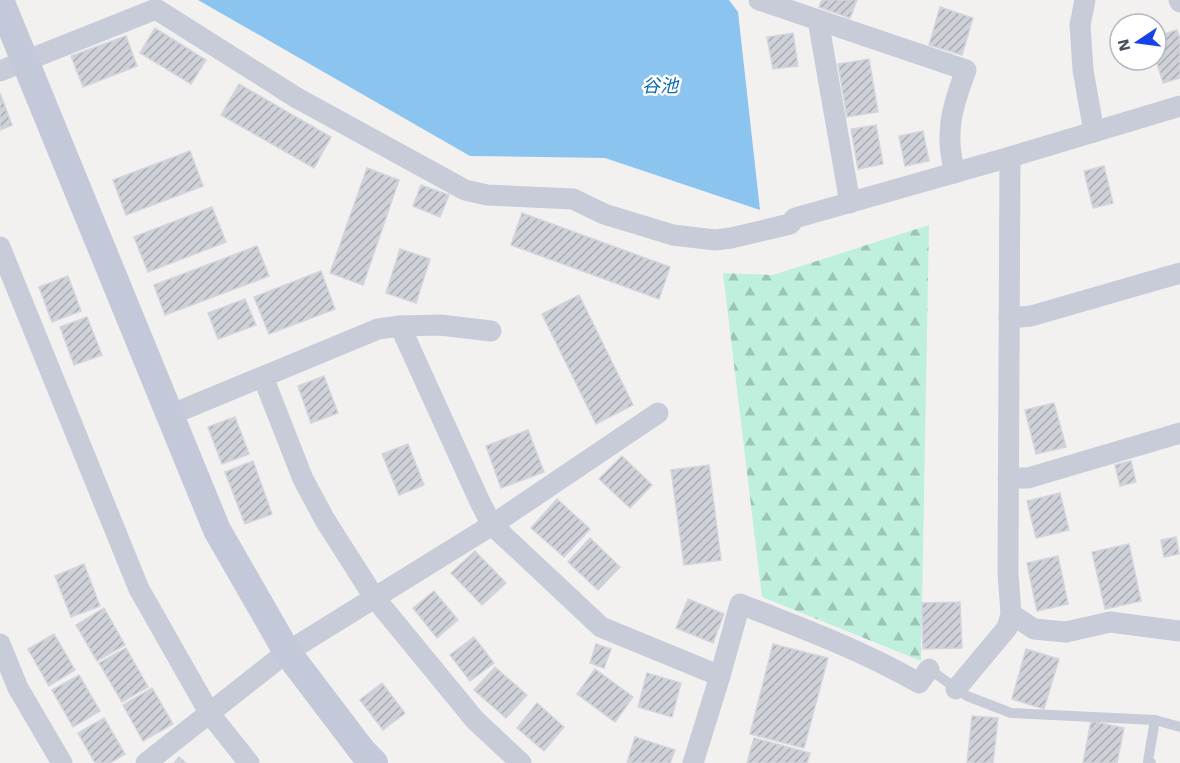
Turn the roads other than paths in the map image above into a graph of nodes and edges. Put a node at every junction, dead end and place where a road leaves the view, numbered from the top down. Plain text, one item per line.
1 (0, 0) edge
2 (759, 0) edge
3 (1084, 0) edge
4 (149, 5) edge
5 (818, 20) junction
6 (12, 66) edge
7 (1180, 106) edge
8 (1094, 132) junction
9 (1010, 157) junction
10 (955, 173) junction
11 (850, 203) junction
12 (0, 247) edge
13 (1180, 273) edge
14 (1009, 318) junction
15 (400, 326) junction
16 (491, 331) dead end
17 (263, 377) junction
18 (658, 413) dead end
19 (170, 416) junction
20 (1180, 433) edge
21 (1008, 478) junction
22 (492, 525) junction
23 (374, 597) junction
24 (1011, 614) junction
25 (1180, 631) edge
26 (0, 644) edge
27 (287, 652) junction
28 (929, 669) joint
29 (720, 676) junction
30 (956, 689) junction
31 (210, 714) junction
32 (1155, 720) junction
33 (1180, 727) edge
34 (62, 763) edge
35 (146, 763) edge
36 (249, 763) edge
37 (374, 763) edge
38 (521, 763) edge
39 (693, 763) edge
40 (1151, 763) edge

1 - 6 street
2 - 5 street
3 - 8 street
4 - 6 street
4 - 11 street
5 - 10 street
5 - 11 street
6 - 19 street
7 - 8 street
8 - 9 street
9 - 10 street
9 - 14 street
10 - 11 street
12 - 31 street
13 - 14 street
14 - 21 street
15 - 16 street
15 - 17 street
15 - 22 street
17 - 19 street
17 - 23 street
18 - 22 street
19 - 27 street
20 - 21 street
21 - 24 street
22 - 23 street
22 - 29 street
23 - 27 street
23 - 38 street
24 - 25 street
24 - 30 street
26 - 34 street
27 - 31 street
27 - 37 street
28 - 29 street
28 - 30 lane
29 - 39 street
30 - 32 lane
31 - 35 street
31 - 36 street
32 - 33 lane
32 - 40 lane

